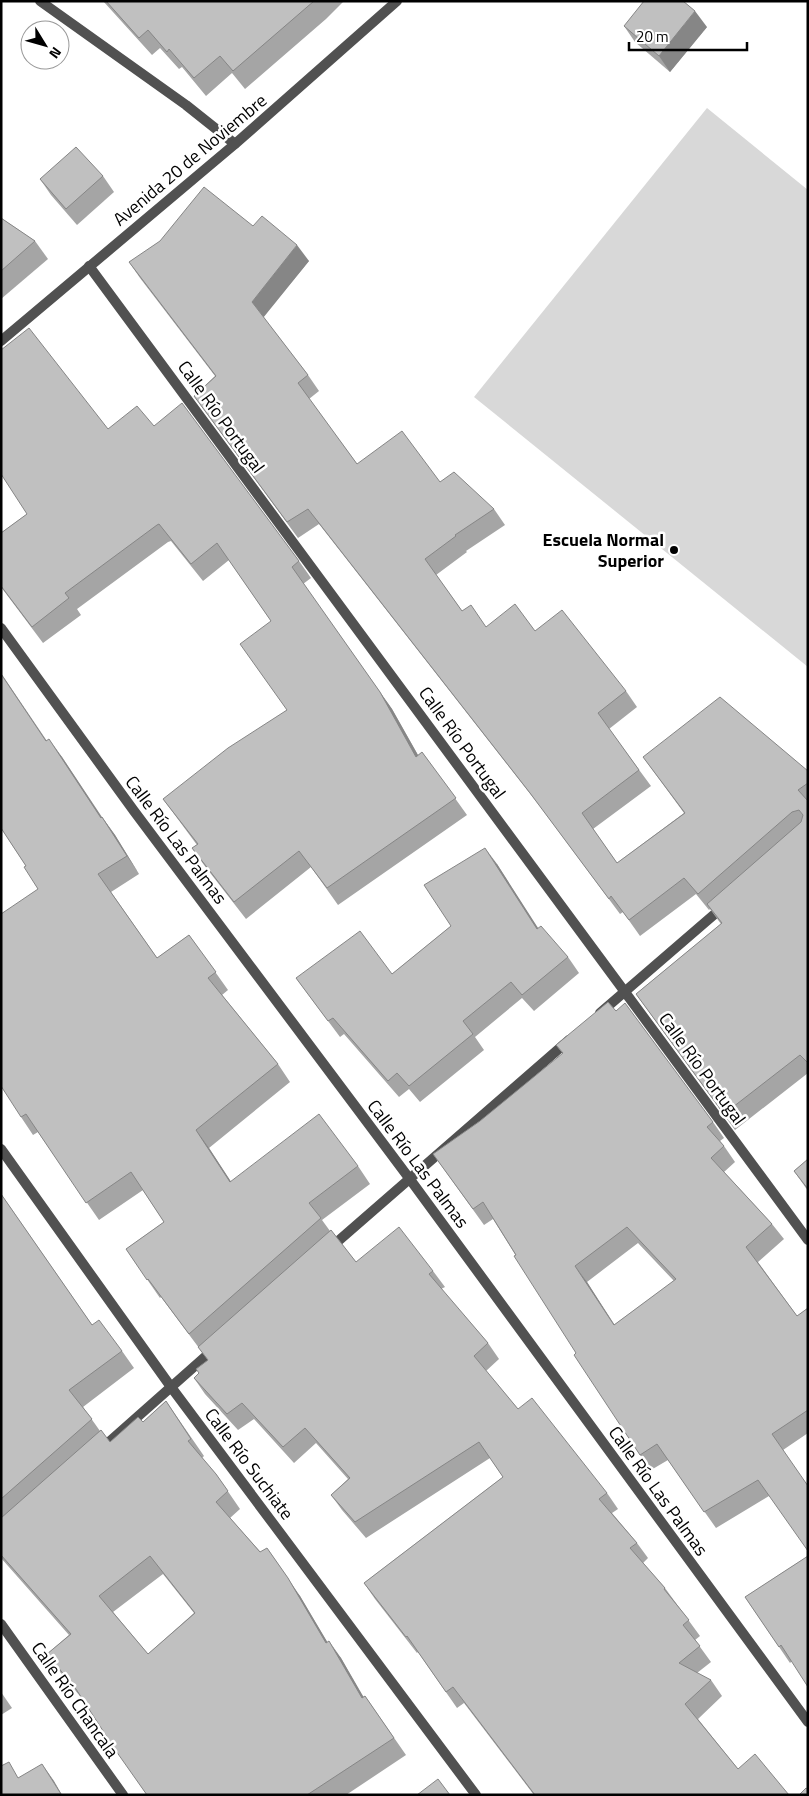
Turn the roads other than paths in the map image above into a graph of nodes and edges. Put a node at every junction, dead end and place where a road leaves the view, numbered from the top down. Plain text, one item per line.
1 (40, 1) edge
2 (397, 1) edge
3 (235, 144) junction
4 (89, 266) junction
5 (1, 341) edge
6 (1, 628) edge
7 (734, 896) edge
8 (625, 992) junction
9 (595, 1017) edge
10 (580, 1030) edge
11 (1, 1149) edge
12 (409, 1178) junction
13 (808, 1240) edge
14 (320, 1257) edge
15 (223, 1342) edge
16 (171, 1387) junction
17 (90, 1459) edge
18 (1, 1624) edge
19 (808, 1722) edge
20 (123, 1795) edge
21 (476, 1795) edge

1 - 3 street
2 - 3 street, Avenida 20 de Noviembre
3 - 4 street, Avenida 20 de Noviembre
4 - 5 street, Avenida 20 de Noviembre
4 - 8 street, Calle Río Portugal
6 - 12 street, Calle Río Las Palmas
7 - 8 street
8 - 9 street
8 - 13 street, Calle Río Portugal
10 - 12 street
11 - 16 street, Calle Río Suchiate
12 - 14 street
12 - 19 street, Calle Río Las Palmas
15 - 16 street
16 - 17 street
16 - 21 street, Calle Río Suchiate
18 - 20 street, Calle Río Chancala

